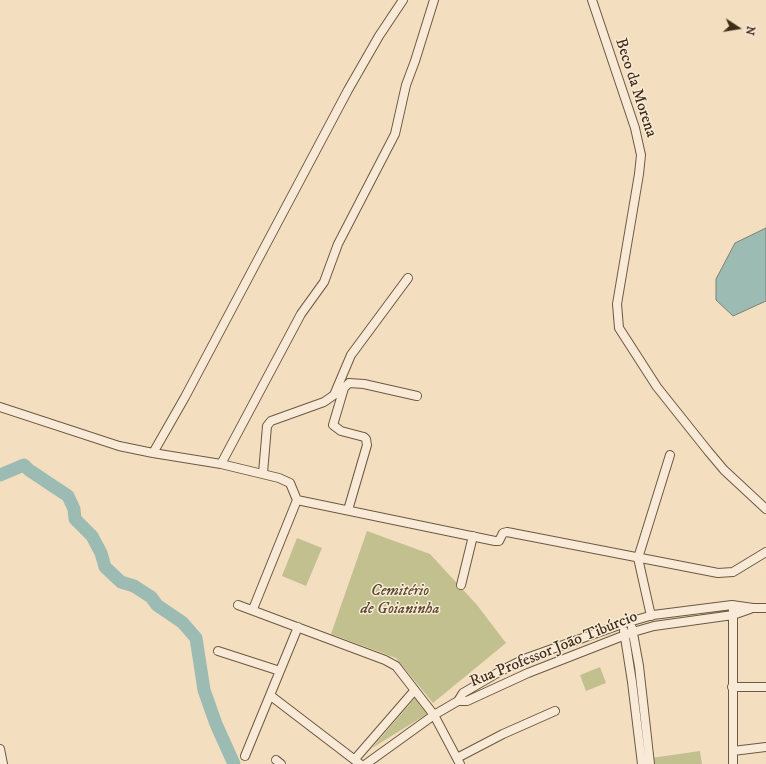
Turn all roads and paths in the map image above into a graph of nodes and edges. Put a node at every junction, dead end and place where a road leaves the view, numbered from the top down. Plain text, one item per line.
1 (403, 0) edge
2 (434, 0) edge
3 (592, 0) edge
4 (408, 278) dead end
5 (417, 396) dead end
6 (0, 407) edge
7 (153, 453) junction
8 (670, 455) dead end
9 (221, 464) junction
10 (263, 473) junction
11 (297, 500) junction
12 (766, 509) edge
13 (348, 510) junction
14 (473, 536) junction
15 (766, 552) edge
16 (638, 558) junction
17 (461, 585) dead end
18 (238, 605) dead end
19 (732, 605) junction
20 (753, 608) junction
21 (766, 608) edge
22 (253, 609) junction
23 (733, 615) junction
24 (651, 616) junction
25 (626, 623) junction
26 (298, 627) junction
27 (633, 632) junction
28 (625, 635) junction
29 (218, 651) dead end
30 (280, 671) junction
31 (732, 687) junction
32 (766, 688) edge
33 (414, 691) junction
34 (271, 696) junction
35 (639, 698) junction
36 (458, 701) junction
37 (555, 711) dead end
38 (434, 715) junction
39 (643, 736) junction
40 (766, 747) edge
41 (0, 750) edge
42 (733, 751) junction
43 (245, 756) dead end
44 (458, 761) edge
45 (358, 762) edge
46 (3, 764) edge
47 (366, 764) edge
48 (642, 764) edge
49 (650, 764) edge
50 (733, 764) edge

1 - 7 street
2 - 9 street
3 - 12 street, Beco da Morena
4 - 10 street
5 - 13 street
6 - 7 street
7 - 9 street
8 - 16 street
9 - 10 street
10 - 11 street
11 - 13 street
11 - 22 street
13 - 14 street
14 - 16 street
14 - 17 street
15 - 16 street
16 - 24 street
18 - 22 street
19 - 20 street, Rua Professor João Tibúrcio
19 - 23 street
19 - 24 street, Rua Professor João Tibúrcio
20 - 21 street
20 - 23 street, Rua Professor João Tibúrcio
22 - 26 street
23 - 27 street, Rua Professor João Tibúrcio
23 - 31 street
24 - 25 street, Rua Professor João Tibúrcio
25 - 27 street
25 - 28 street
25 - 36 street, Rua Professor João Tibúrcio
26 - 30 street
26 - 33 street
27 - 28 street, Rua Professor João Tibúrcio
27 - 35 street
28 - 35 street
28 - 36 street, Rua Professor João Tibúrcio
29 - 30 street
30 - 34 street
31 - 32 street
31 - 42 street
33 - 38 street
33 - 45 street
34 - 43 street
34 - 45 street
35 - 39 street
36 - 38 street, Rua Professor João Tibúrcio
37 - 44 street
38 - 44 street
38 - 47 street, Rua Professor João Tibúrcio
39 - 48 street
39 - 49 street
40 - 42 street
41 - 46 street
42 - 50 street

